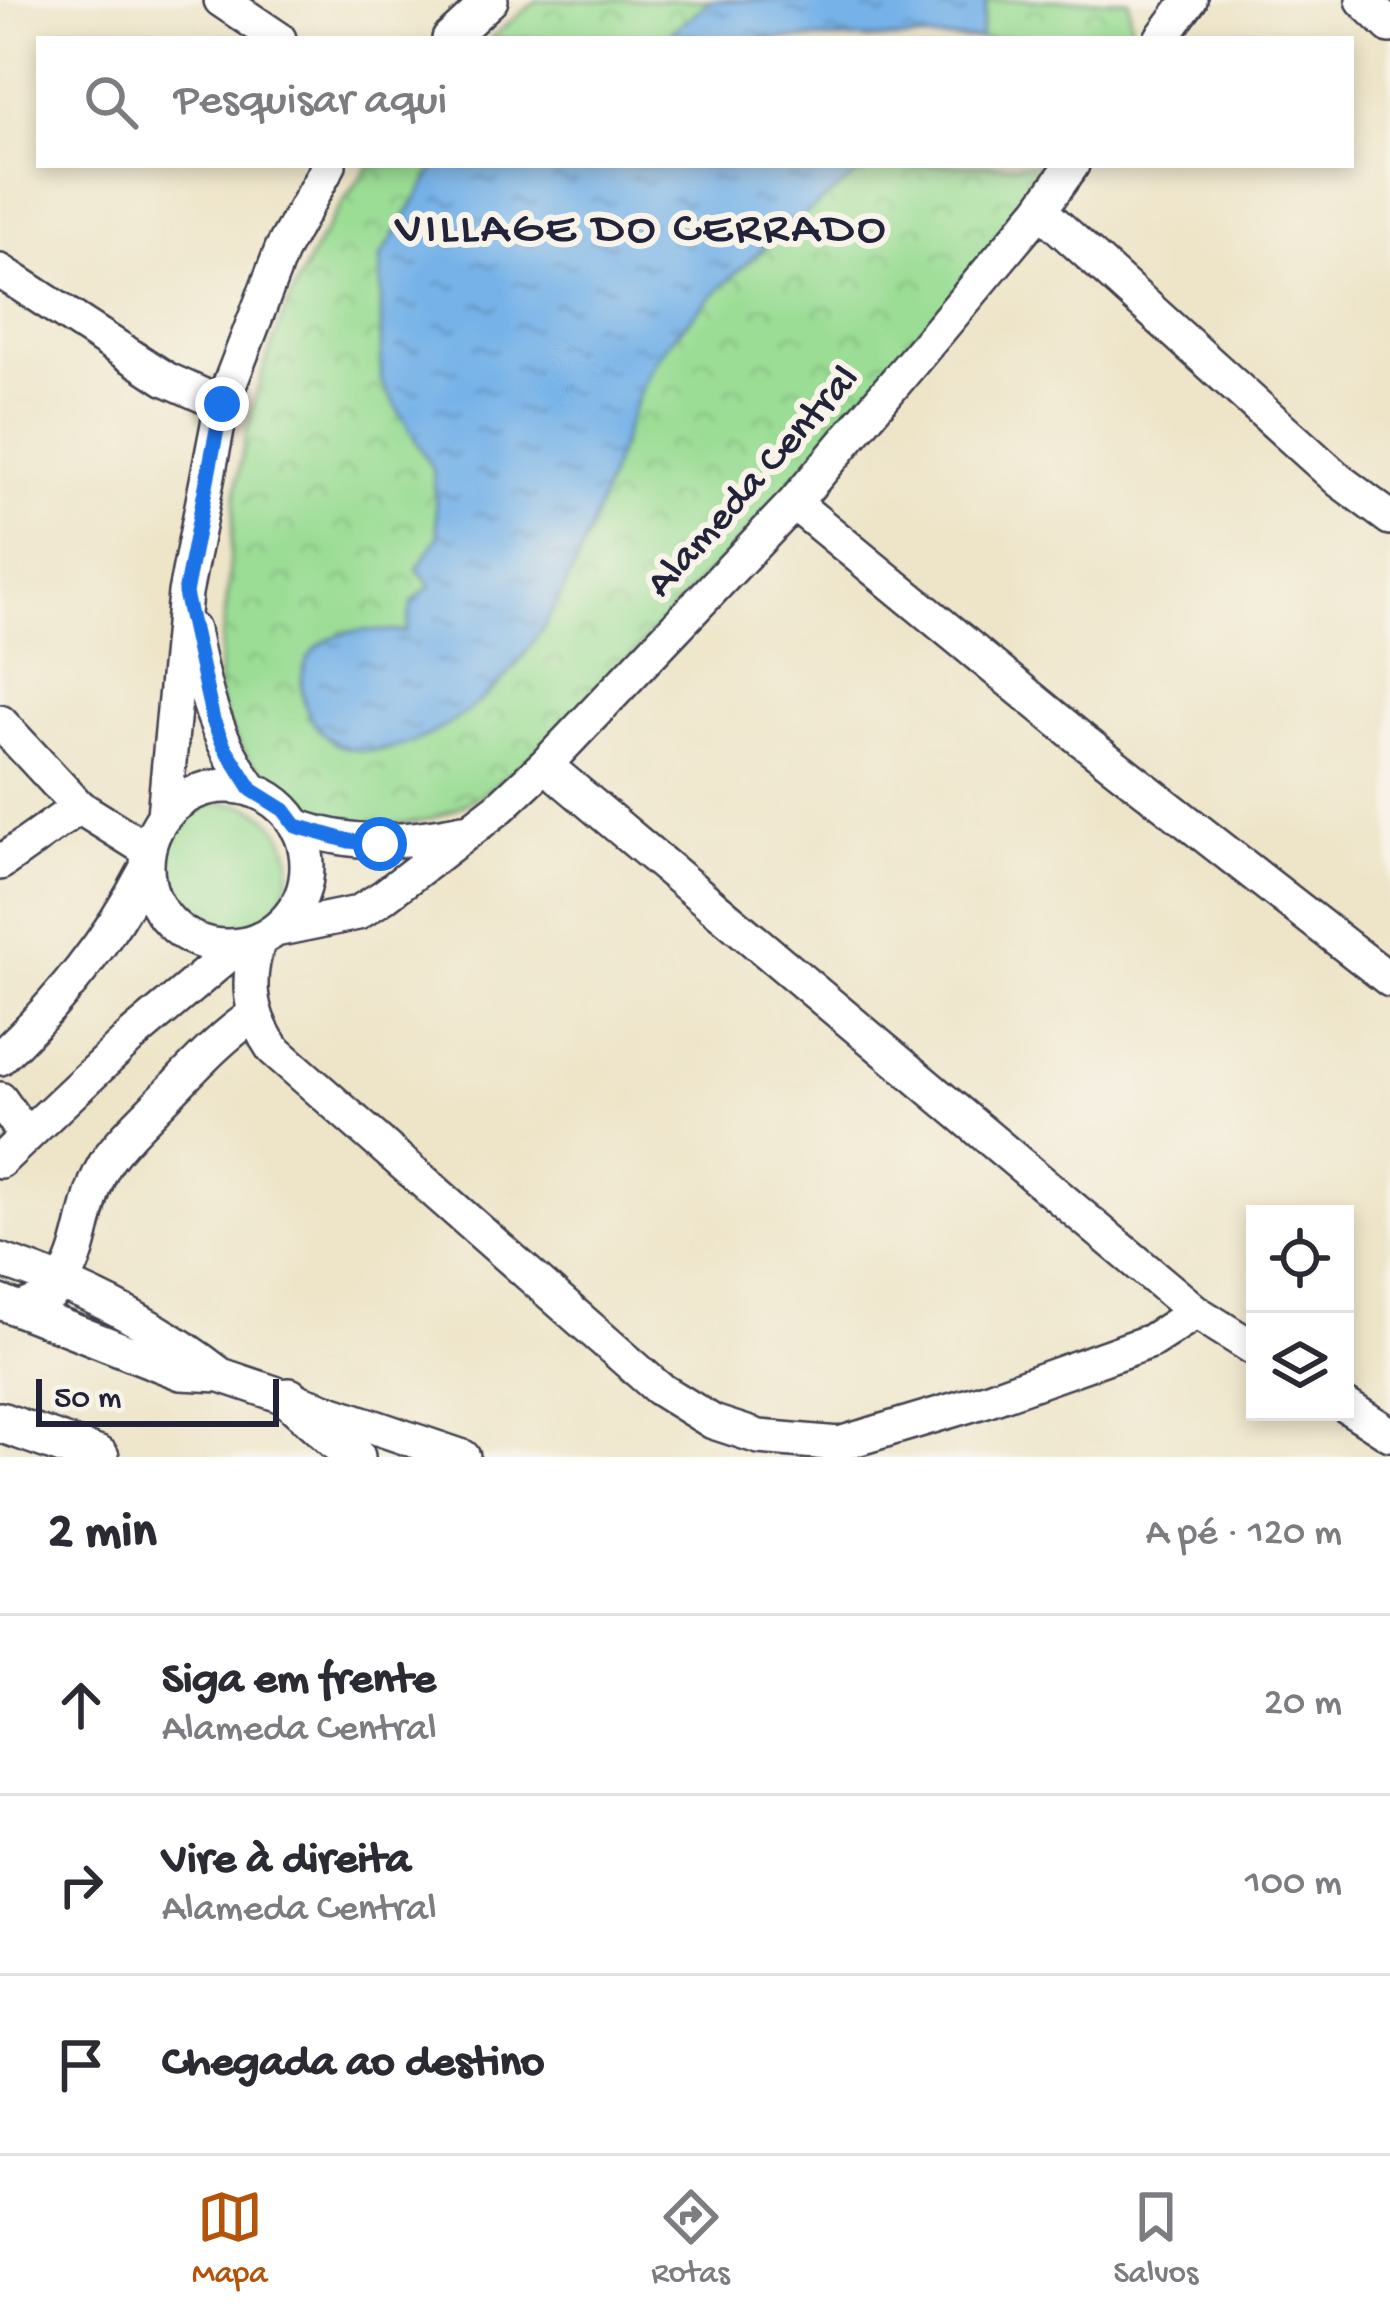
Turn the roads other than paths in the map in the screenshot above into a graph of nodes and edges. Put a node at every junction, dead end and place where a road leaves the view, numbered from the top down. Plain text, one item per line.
1 (221, 0) edge
2 (491, 0) edge
3 (1363, 0) edge
4 (1390, 26) edge
5 (275, 36) edge
6 (452, 36) edge
7 (326, 168) edge
8 (1070, 168) edge
9 (1040, 210) junction
10 (0, 271) edge
11 (222, 404) junction
12 (794, 502) junction
13 (1390, 518) edge
14 (185, 593) junction
15 (0, 722) edge
16 (545, 765) junction
17 (252, 790) junction
18 (79, 807) junction
19 (164, 815) junction
20 (296, 826) junction
21 (470, 829) junction
22 (147, 859) junction
23 (0, 863) edge
24 (258, 938) junction
25 (1390, 980) edge
26 (254, 1015) junction
27 (0, 1058) edge
28 (0, 1099) edge
29 (26, 1136) junction
30 (0, 1161) edge
31 (0, 1260) edge
32 (66, 1282) junction
33 (10, 1306) edge
34 (1196, 1312) junction
35 (1246, 1343) edge
36 (220, 1375) junction
37 (289, 1398) junction
38 (1354, 1412) edge
39 (0, 1422) edge
40 (1390, 1434) edge
41 (99, 1457) edge
42 (355, 1457) edge
43 (463, 1457) edge

1 - 5 street
2 - 6 street
3 - 4 street
7 - 11 street
8 - 9 street, Alameda Central
9 - 12 street, Alameda Central
9 - 13 street
10 - 11 street
11 - 14 street
12 - 16 street, Alameda Central
12 - 25 street
14 - 17 street
14 - 19 street
15 - 18 street
16 - 21 street, Alameda Central
16 - 34 street
17 - 19 street
17 - 20 street
18 - 22 street
18 - 23 street
19 - 22 street
20 - 21 street
20 - 24 street
21 - 24 street, Alameda Central
22 - 24 street
22 - 27 street
24 - 26 street
24 - 29 street
26 - 32 street
26 - 34 street
28 - 29 street
29 - 30 street
31 - 32 street
32 - 33 street
32 - 36 street
33 - 36 street
34 - 35 street
36 - 37 street
37 - 42 main road
37 - 43 street
38 - 40 street
39 - 41 main road

